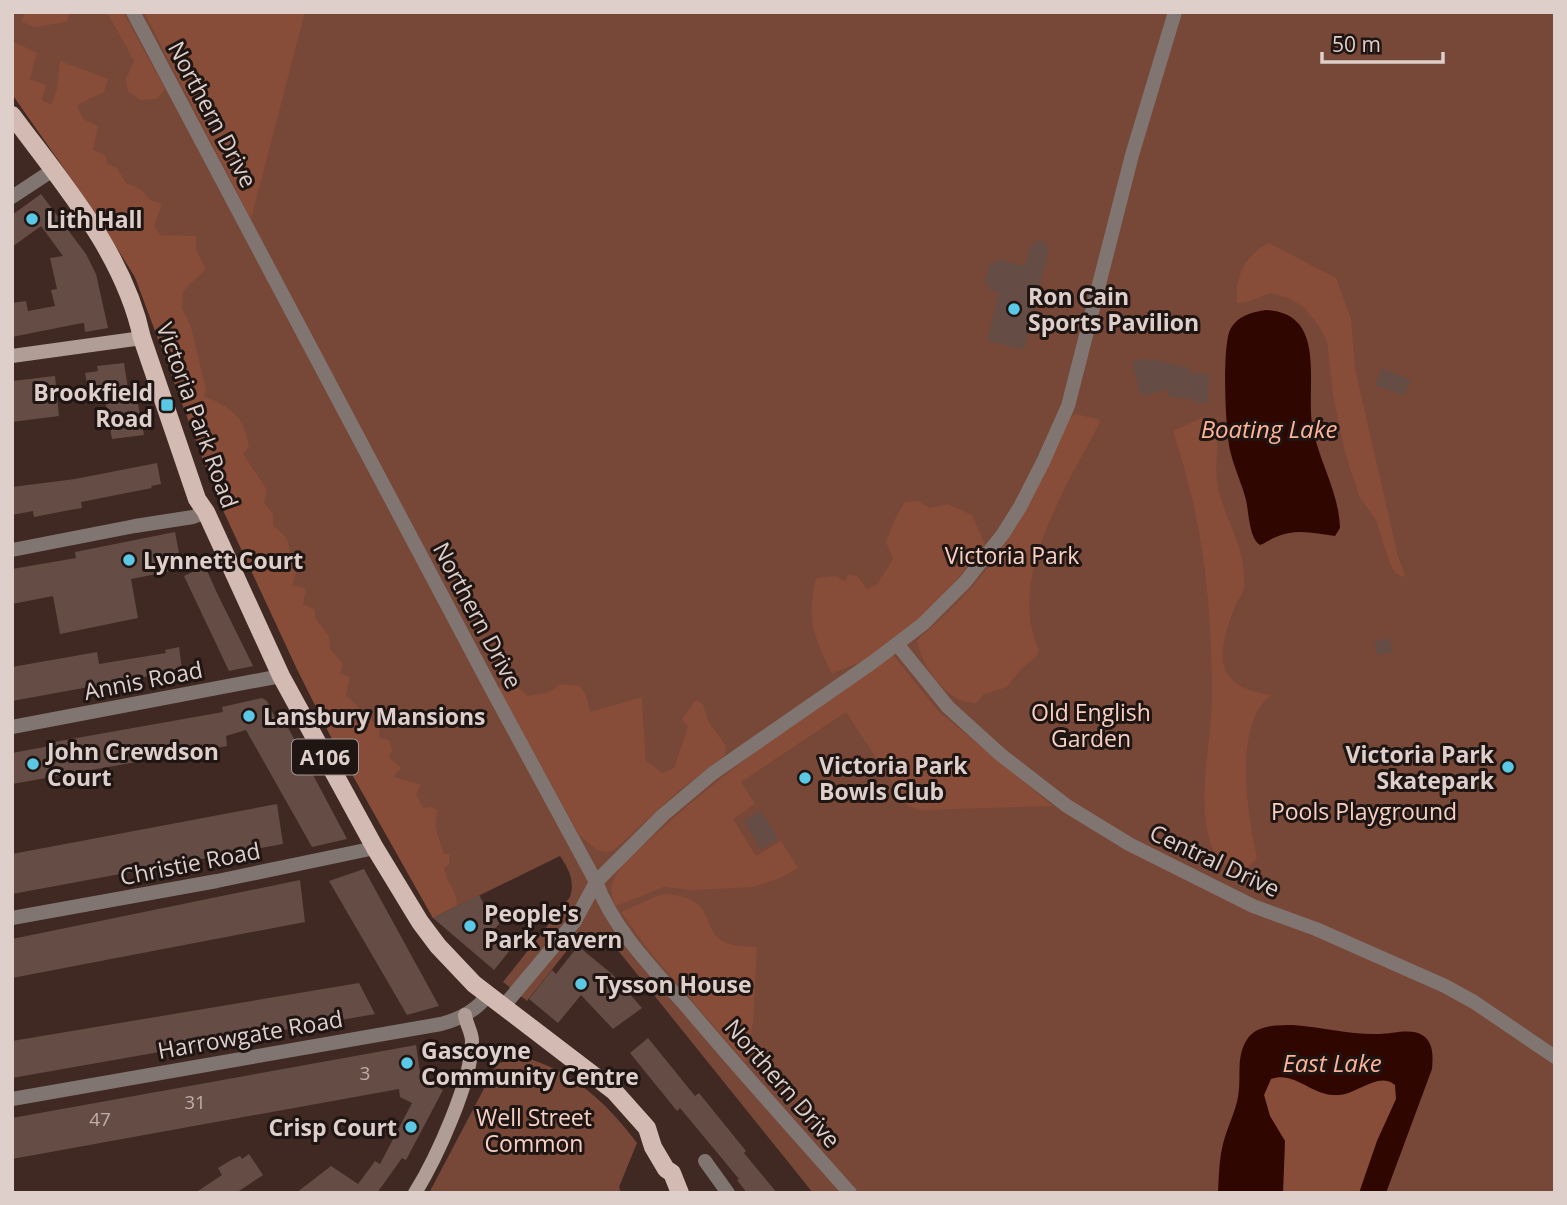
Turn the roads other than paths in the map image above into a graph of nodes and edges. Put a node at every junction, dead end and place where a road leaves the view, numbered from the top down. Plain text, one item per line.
1 (133, 12) edge
2 (1175, 12) edge
3 (12, 116) edge
4 (52, 170) junction
5 (12, 197) edge
6 (142, 338) junction
7 (12, 356) edge
8 (206, 512) junction
9 (12, 550) edge
10 (897, 644) junction
11 (281, 676) junction
12 (12, 727) edge
13 (375, 848) junction
14 (596, 882) junction
15 (12, 918) edge
16 (488, 995) junction
17 (503, 1007) junction
18 (465, 1015) junction
19 (1555, 1057) edge
20 (12, 1099) edge
21 (705, 1161) dead end
22 (415, 1193) edge
23 (680, 1193) edge
24 (728, 1193) edge
25 (850, 1193) edge

1 - 14 street, Northern Drive
2 - 10 street
3 - 4 main road, Victoria Park Road / A106
4 - 5 street
4 - 6 main road, Victoria Park Road / A106
6 - 7 street
6 - 8 main road, Victoria Park Road / A106
8 - 9 street
8 - 11 main road, Victoria Park Road / A106
10 - 14 street
10 - 19 street, Central Drive
11 - 12 street, Annis Road
11 - 13 main road, Victoria Park Road / A106
13 - 15 street, Christie Road
13 - 16 main road, Victoria Park Road / A106
14 - 17 street
14 - 25 street, Northern Drive
16 - 17 main road, Victoria Park Road / A106
16 - 18 street, Harrowgate Road
17 - 23 main road, Victoria Park Road / A106
18 - 20 street, Harrowgate Road
18 - 22 street
21 - 24 street

